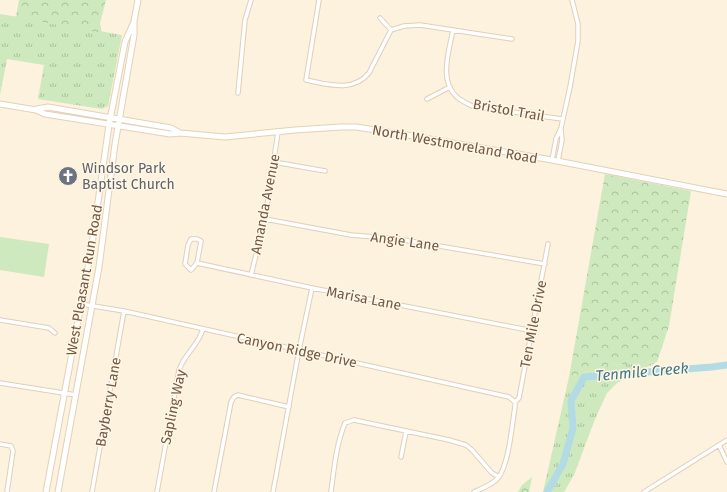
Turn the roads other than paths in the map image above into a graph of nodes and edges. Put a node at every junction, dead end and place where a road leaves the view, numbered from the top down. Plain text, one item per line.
1 (138, 0) edge
2 (251, 0) edge
3 (319, 0) edge
4 (572, 0) edge
5 (380, 18) dead end
6 (134, 21) junction
7 (392, 30) junction
8 (453, 30) junction
9 (512, 39) dead end
10 (450, 87) junction
11 (238, 93) dead end
12 (427, 99) dead end
13 (0, 104) edge
14 (36, 110) junction
15 (110, 117) junction
16 (119, 119) junction
17 (562, 120) junction
18 (109, 125) junction
19 (118, 126) junction
20 (561, 128) junction
21 (278, 132) junction
22 (180, 134) junction
23 (555, 161) junction
24 (274, 162) junction
25 (325, 171) dead end
26 (99, 193) junction
27 (109, 194) junction
28 (727, 194) edge
29 (265, 219) junction
30 (548, 244) dead end
31 (197, 263) junction
32 (545, 264) junction
33 (251, 275) junction
34 (312, 288) junction
35 (81, 304) junction
36 (92, 306) junction
37 (124, 311) junction
38 (0, 320) edge
39 (203, 329) junction
40 (532, 330) junction
41 (55, 333) dead end
42 (299, 350) junction
43 (0, 383) edge
44 (64, 393) junction
45 (76, 396) junction
46 (513, 400) junction
47 (289, 407) junction
48 (406, 432) junction
49 (727, 440) edge
50 (0, 444) edge
51 (719, 446) junction
52 (401, 457) dead end
53 (727, 462) edge
54 (499, 477) junction
55 (7, 492) edge
56 (46, 492) edge
57 (58, 492) edge
58 (92, 492) edge
59 (157, 492) edge
60 (214, 492) edge
61 (273, 492) edge
62 (331, 492) edge
63 (474, 492) edge
64 (644, 492) edge

1 - 6 main road, West Pleasant Run Road
2 - 11 street
3 - 7 street
4 - 17 street
5 - 7 street
6 - 15 main road, West Pleasant Run Road
6 - 16 main road, West Pleasant Run Road
7 - 8 street
8 - 9 street
8 - 10 street
10 - 12 street
10 - 17 street, Bristol Trail
13 - 14 main road, North Westmoreland Road
14 - 15 main road, North Westmoreland Road
14 - 18 main road, North Westmoreland Road
15 - 16 main road, North Westmoreland Road
15 - 18 main road, West Pleasant Run Road
16 - 19 main road, West Pleasant Run Road
16 - 22 main road, North Westmoreland Road
17 - 20 street
18 - 19 main road, North Westmoreland Road
18 - 26 main road, West Pleasant Run Road
19 - 22 main road, North Westmoreland Road
19 - 27 main road, West Pleasant Run Road
20 - 23 street
20 - 23 street
21 - 22 main road, North Westmoreland Road
21 - 23 main road, North Westmoreland Road
21 - 24 street, Amanda Avenue
23 - 28 main road, North Westmoreland Road
24 - 25 street
24 - 29 street, Amanda Avenue
26 - 27 main road
26 - 35 main road, West Pleasant Run Road
27 - 36 main road, West Pleasant Run Road
29 - 32 street, Angie Lane
29 - 33 street, Amanda Avenue
30 - 32 street, Ten Mile Drive
31 - 31 street, Marisa Lane
31 - 33 street, Marisa Lane
32 - 40 street, Ten Mile Drive
33 - 34 street, Marisa Lane
34 - 40 street, Marisa Lane
34 - 42 street
35 - 36 street, Canyon Ridge Drive
35 - 44 main road, West Pleasant Run Road
36 - 37 street, Canyon Ridge Drive
36 - 45 main road, West Pleasant Run Road
37 - 39 street, Canyon Ridge Drive
37 - 58 street, Bayberry Lane
38 - 41 street
39 - 42 street, Canyon Ridge Drive
39 - 59 street, Sapling Way
40 - 46 street, Ten Mile Drive
42 - 46 street, Canyon Ridge Drive
42 - 47 street
43 - 44 street
44 - 45 street
44 - 56 main road, West Pleasant Run Road
45 - 57 main road, West Pleasant Run Road
46 - 54 street, Ten Mile Drive
47 - 60 street
47 - 61 street
48 - 52 street
48 - 54 street
48 - 62 street
49 - 51 street
50 - 55 street
51 - 53 street
51 - 64 street
54 - 63 street

